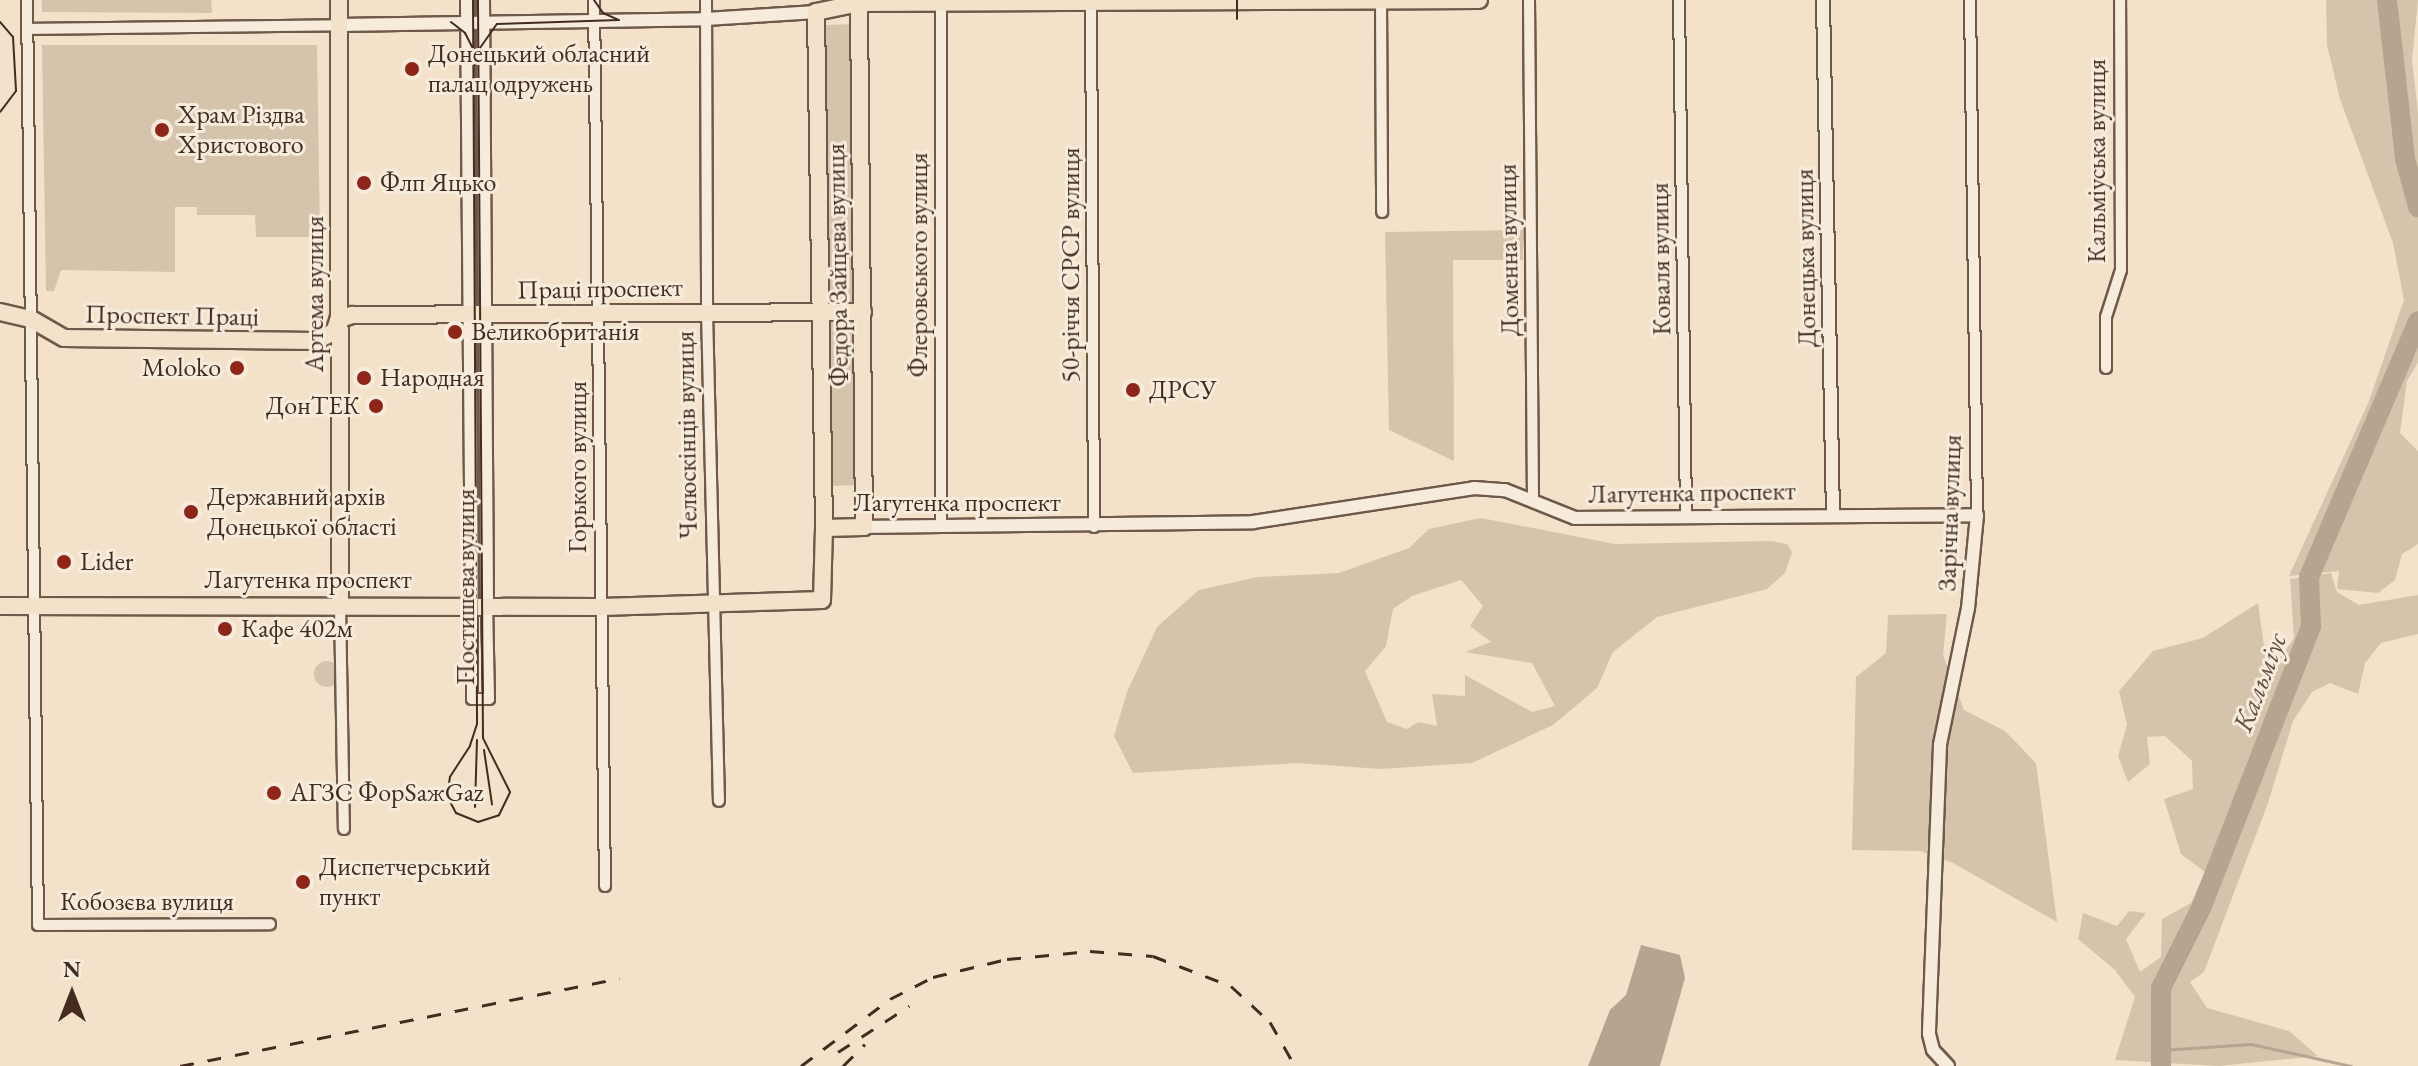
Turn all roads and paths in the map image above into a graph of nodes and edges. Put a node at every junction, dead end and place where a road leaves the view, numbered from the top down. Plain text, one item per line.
1 (27, 0) edge
2 (339, 0) edge
3 (467, 0) edge
4 (483, 0) edge
5 (594, 0) edge
6 (706, 0) edge
7 (1234, 0) edge
8 (1381, 0) edge
9 (1479, 0) edge
10 (1529, 0) edge
11 (1679, 0) edge
12 (1823, 0) edge
13 (1970, 0) edge
14 (2120, 0) edge
15 (941, 2) edge
16 (859, 3) junction
17 (1091, 3) junction
18 (816, 12) junction
19 (706, 19) junction
20 (597, 20) junction
21 (475, 22) junction
22 (338, 25) junction
23 (27, 29) junction
24 (1382, 212) dead end
25 (0, 312) edge
26 (707, 312) junction
27 (820, 312) junction
28 (863, 312) junction
29 (599, 313) junction
30 (479, 314) junction
31 (31, 319) junction
32 (338, 320) junction
33 (2106, 368) dead end
34 (1533, 500) junction
35 (1977, 515) junction
36 (1833, 516) junction
37 (1686, 517) junction
38 (864, 527) junction
39 (941, 527) junction
40 (1094, 527) junction
41 (824, 528) junction
42 (35, 605) junction
43 (340, 605) junction
44 (480, 605) junction
45 (713, 605) junction
46 (0, 606) edge
47 (601, 607) junction
48 (719, 801) dead end
49 (344, 829) dead end
50 (605, 886) dead end
51 (270, 924) dead end
52 (1948, 1066) edge

1 - 23 street, Кобозєва вулиця
2 - 22 main road, Артема вулиця
3 - 21 street, Постишева вулиця
4 - 21 street, Постишева вулиця
5 - 20 street, Горького вулиця
6 - 19 street, Челюскінців вулиця
7 - 8 main road
7 - 17 main road
8 - 9 main road
8 - 24 street
10 - 34 street, Доменна вулиця
11 - 37 street, Коваля вулиця
12 - 36 street, Донецька вулиця
13 - 35 street, Зарічна вулиця
14 - 33 street, Кальміуська вулиця
15 - 16 main road
15 - 17 main road
15 - 39 street, Флеровського вулиця
16 - 18 main road
16 - 28 main road, Федора Зайцева вулиця
17 - 40 street, 50-річчя СРСР вулиця
18 - 19 street
18 - 27 main road, Федора Зайцева вулиця
19 - 20 street
19 - 26 street, Челюскінців вулиця
20 - 21 street
20 - 29 street, Горького вулиця
21 - 22 street
21 - 30 street, Постишева вулиця
22 - 23 street
22 - 32 main road, Артема вулиця
23 - 31 street, Кобозєва вулиця
25 - 31 main road, Проспект Праці
26 - 27 main road, Праці проспект
26 - 29 main road, Праці проспект
26 - 45 street, Челюскінців вулиця
27 - 28 main road, Праці проспект
27 - 41 main road, Федора Зайцева вулиця
28 - 38 main road, Федора Зайцева вулиця
29 - 30 main road, Праці проспект
29 - 47 street, Горького вулиця
30 - 32 main road, Праці проспект
30 - 44 street, Постишева вулиця
31 - 32 main road, Проспект Праці
31 - 42 street, Кобозєва вулиця
32 - 43 main road, Артема вулиця
34 - 37 street, Лагутенка проспект
34 - 40 street, Лагутенка проспект
35 - 36 street, Лагутенка проспект
35 - 52 street, Зарічна вулиця
36 - 37 street, Лагутенка проспект
38 - 39 street, Лагутенка проспект
38 - 41 main road, Лагутенка проспект
39 - 40 street, Лагутенка проспект
41 - 45 main road, Лагутенка проспект
42 - 43 main road, Лагутенка проспект
42 - 46 main road, Лагутенка проспект
42 - 51 street, Кобозєва вулиця
43 - 44 main road, Лагутенка проспект
43 - 49 street, Артема вулиця
44 - 44 street, Постишева вулиця
44 - 47 main road, Лагутенка проспект
45 - 47 main road, Лагутенка проспект
45 - 48 street, Челюскінців вулиця
47 - 50 street, Горького вулиця

